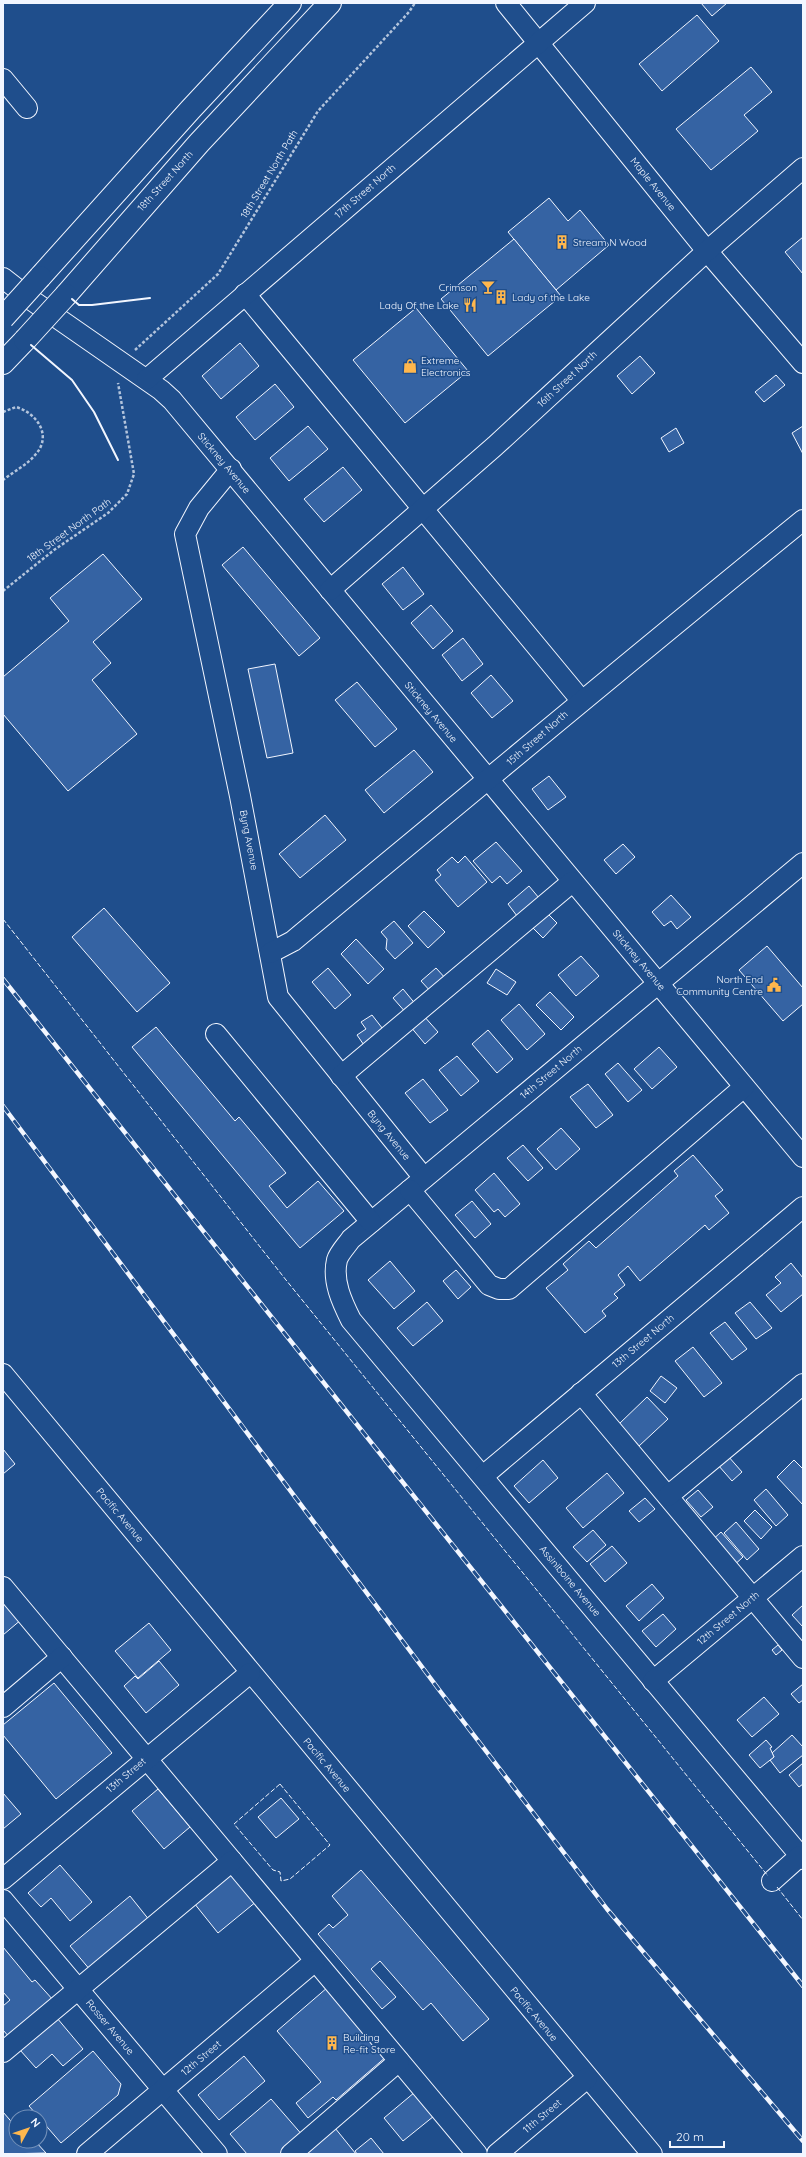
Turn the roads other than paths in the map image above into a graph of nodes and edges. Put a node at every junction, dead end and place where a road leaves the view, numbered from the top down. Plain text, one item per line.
1 (290, 3) edge
2 (330, 3) edge
3 (506, 3) edge
4 (585, 3) edge
5 (538, 42) junction
6 (3, 79) edge
7 (27, 108) dead end
8 (803, 168) edge
9 (707, 251) junction
10 (3, 278) edge
11 (245, 294) junction
12 (3, 318) edge
13 (3, 363) edge
14 (803, 363) edge
15 (147, 379) junction
16 (231, 470) junction
17 (422, 509) junction
18 (803, 520) edge
19 (330, 590) junction
20 (581, 700) junction
21 (488, 780) junction
22 (803, 863) edge
23 (572, 882) junction
24 (270, 953) junction
25 (658, 982) junction
26 (216, 1034) dead end
27 (341, 1076) junction
28 (744, 1087) junction
29 (803, 1157) edge
30 (417, 1184) junction
31 (803, 1207) edge
32 (371, 1222) junction
33 (342, 1301) joint
34 (3, 1374) edge
35 (803, 1384) edge
36 (581, 1393) junction
37 (483, 1476) junction
38 (668, 1496) junction
39 (803, 1556) edge
40 (3, 1587) edge
41 (752, 1598) junction
42 (62, 1657) junction
43 (803, 1658) edge
44 (250, 1672) junction
45 (653, 1681) junction
46 (3, 1707) edge
47 (146, 1758) junction
48 (802, 1857) edge
49 (232, 1861) junction
50 (3, 1879) edge
51 (772, 1881) dead end
52 (3, 1900) edge
53 (315, 1961) junction
54 (78, 1989) junction
55 (3, 2052) edge
56 (399, 2061) junction
57 (587, 2078) junction
58 (163, 2090) junction
59 (87, 2154) edge
60 (217, 2154) edge
61 (291, 2154) edge
62 (476, 2154) edge
63 (497, 2154) edge
64 (652, 2154) edge

1 - 12 main road, bridge
2 - 13 main road, 18th Street North, bridge
3 - 5 street, Maple Avenue
4 - 5 street, 17th Street North
5 - 9 street, Maple Avenue
5 - 11 street, 17th Street North
6 - 7 street
8 - 9 street, 16th Street North
9 - 14 street, Maple Avenue
9 - 17 street, 16th Street North
10 - 15 street, Stickney Avenue
11 - 15 street, 17th Street North
11 - 17 street
15 - 16 street, Stickney Avenue
16 - 19 street, Stickney Avenue
16 - 24 street, Byng Avenue
17 - 19 street, 16th Street North
17 - 20 street
18 - 20 street, 15th Street North
19 - 21 street, Stickney Avenue
20 - 21 street, 15th Street North
21 - 23 street, Stickney Avenue
21 - 24 street, 15th Street North
22 - 25 street, 14th Street North
23 - 25 street, Stickney Avenue
23 - 27 street
24 - 27 street, Byng Avenue
25 - 28 street, Stickney Avenue
25 - 30 street, 14th Street North
26 - 32 street
27 - 30 street, Byng Avenue
28 - 29 street, Stickney Avenue
28 - 30 street, Byng Avenue
30 - 32 street, 14th Street North
31 - 36 street, 13th Street North
32 - 33 street, 14th Street North
33 - 37 street, Assiniboine Avenue
34 - 44 street, Pacific Avenue
35 - 38 street
36 - 37 street, 13th Street North
36 - 38 street
37 - 45 street, Assiniboine Avenue
38 - 41 street
39 - 41 street, 12th Street North
40 - 42 street
41 - 43 street
41 - 45 street, 12th Street North
42 - 46 street
42 - 47 street
44 - 47 street, 13th Street
44 - 57 street, Pacific Avenue
45 - 48 street, Assiniboine Avenue
47 - 49 street
47 - 50 street, 13th Street
48 - 51 street
49 - 53 street
49 - 54 street
52 - 54 street, Rosser Avenue
53 - 56 street
53 - 58 street, 12th Street
54 - 55 street
54 - 58 street, Rosser Avenue
56 - 61 street
56 - 62 street
57 - 63 street, 11th Street
57 - 64 street, Pacific Avenue
58 - 59 street, 12th Street
58 - 60 street, Rosser Avenue

